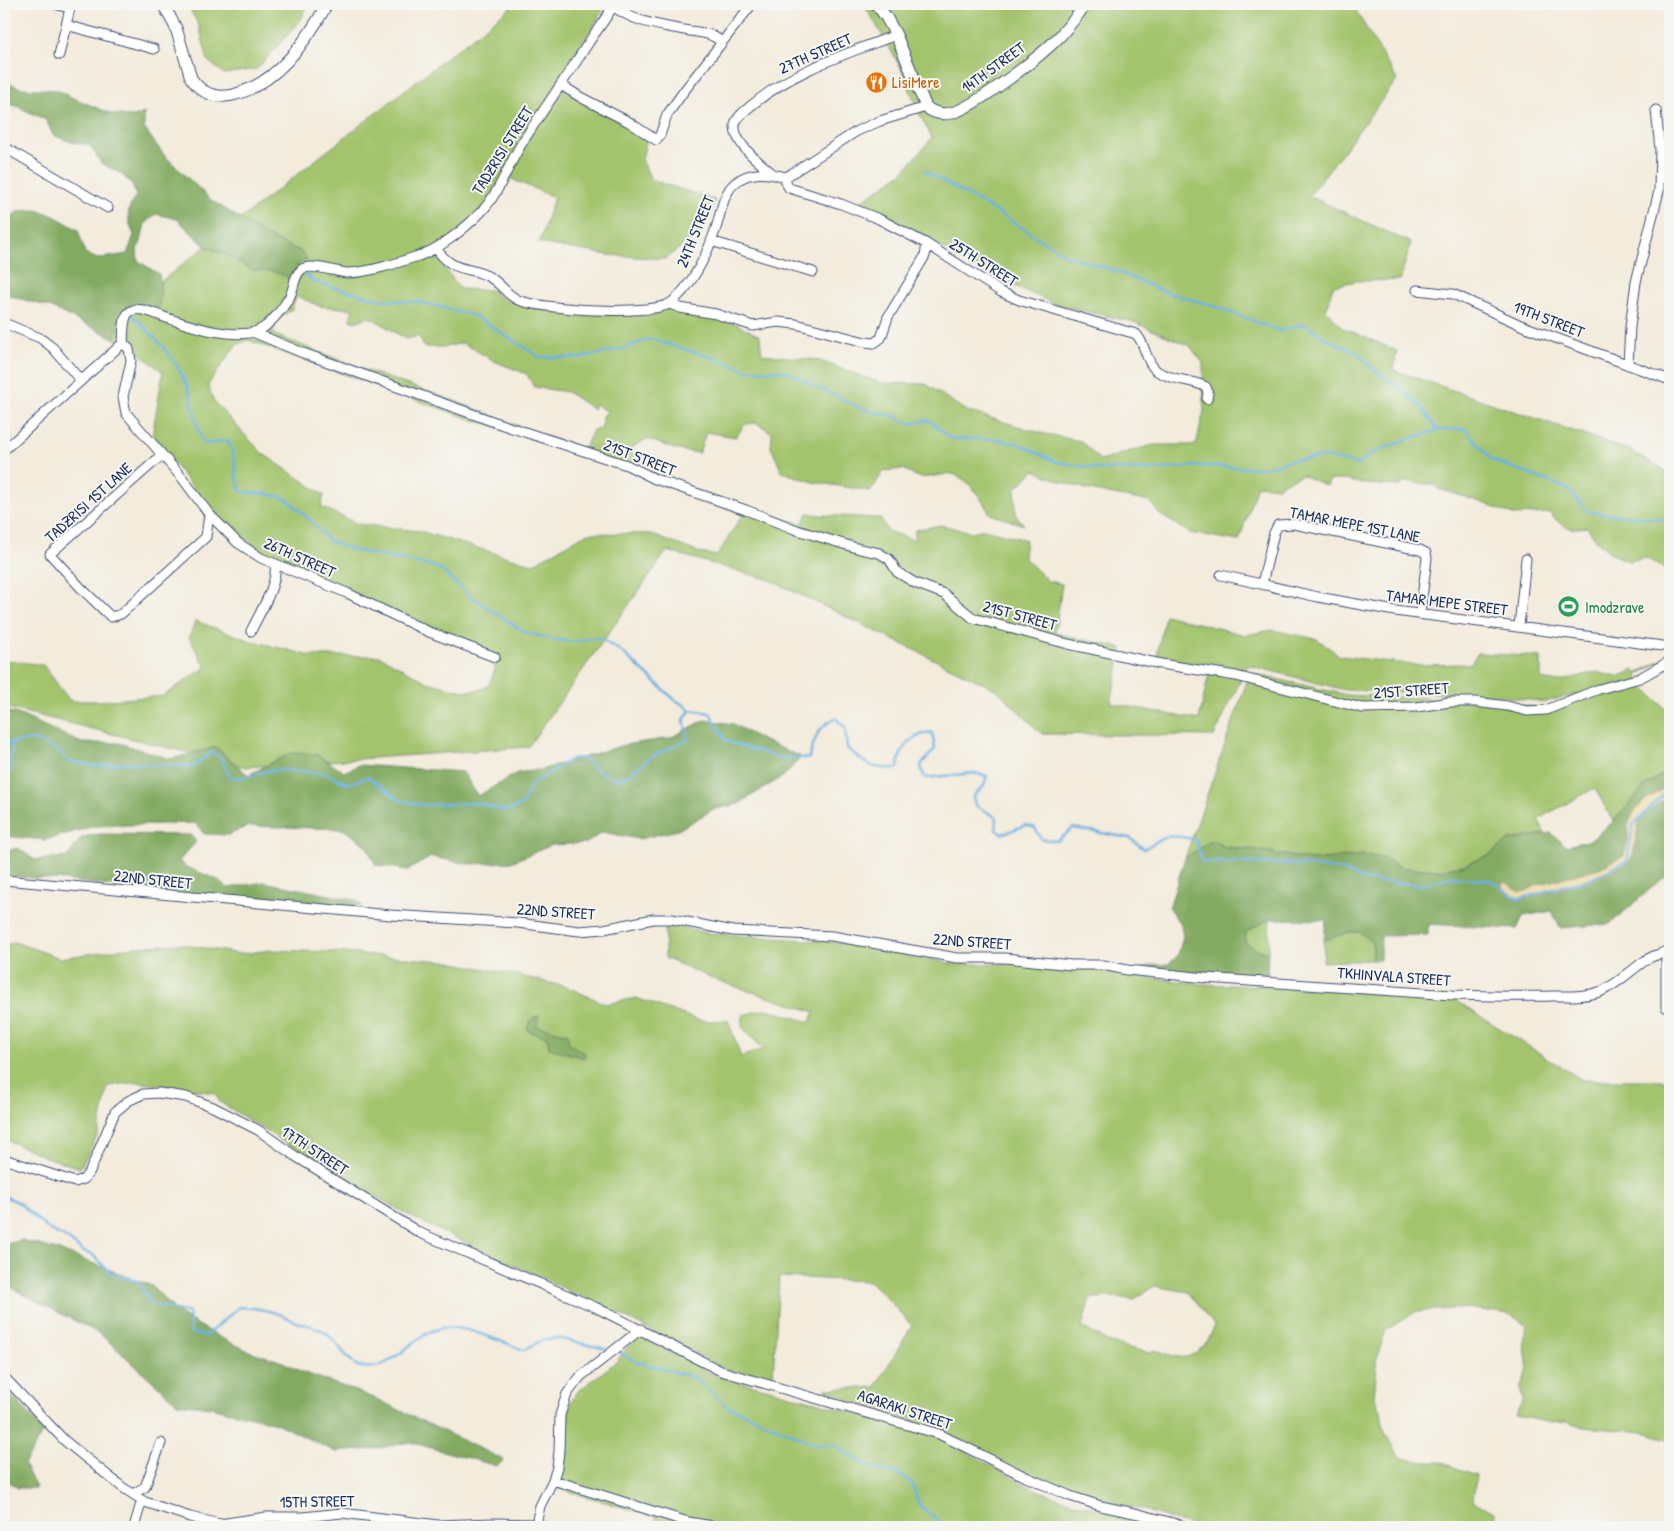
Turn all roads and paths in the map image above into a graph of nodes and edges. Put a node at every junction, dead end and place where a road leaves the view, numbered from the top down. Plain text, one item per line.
1 (54, 4) edge
2 (163, 4) edge
3 (327, 4) edge
4 (752, 4) edge
5 (876, 4) edge
6 (1086, 4) edge
7 (614, 5) edge
8 (70, 6) edge
9 (66, 25) junction
10 (896, 35) junction
11 (722, 42) junction
12 (154, 49) dead end
13 (59, 55) dead end
14 (561, 85) junction
15 (926, 108) junction
16 (1656, 110) dead end
17 (4, 147) edge
18 (774, 175) junction
19 (786, 177) junction
20 (108, 208) dead end
21 (711, 241) junction
22 (926, 244) junction
23 (436, 248) junction
24 (813, 272) dead end
25 (1417, 290) dead end
26 (670, 304) junction
27 (4, 323) edge
28 (255, 332) junction
29 (123, 343) junction
30 (1628, 364) junction
31 (1670, 380) edge
32 (81, 381) junction
33 (1207, 399) dead end
34 (4, 450) edge
35 (162, 455) junction
36 (209, 514) junction
37 (1526, 559) dead end
38 (275, 564) junction
39 (1222, 575) dead end
40 (1262, 584) junction
41 (1420, 614) junction
42 (1519, 626) junction
43 (251, 630) dead end
44 (1670, 647) edge
45 (495, 657) dead end
46 (1670, 661) edge
47 (4, 880) edge
48 (1667, 951) edge
49 (1103, 965) joint
50 (1666, 1007) dead end
51 (4, 1158) edge
52 (641, 1329) junction
53 (4, 1377) edge
54 (161, 1444) dead end
55 (553, 1480) junction
56 (133, 1494) junction
57 (142, 1500) junction
58 (540, 1525) edge
59 (134, 1527) edge
60 (719, 1527) edge
61 (1188, 1527) edge

1 - 8 street
2 - 3 street
4 - 11 street
5 - 10 street
6 - 15 street, 14TH STREET
7 - 11 street
7 - 14 street, TADZRISI STREET
8 - 9 street
9 - 12 street
9 - 13 street
10 - 15 street
10 - 18 street, 27TH STREET
11 - 14 street
14 - 23 street, TADZRISI STREET
15 - 19 street
16 - 30 street
17 - 20 street
18 - 19 street, 24TH STREET
18 - 21 street, 24TH STREET
19 - 22 street, 25TH STREET
21 - 24 street
21 - 26 street, 24TH STREET
22 - 26 street
22 - 33 street, 25TH STREET
23 - 26 street
23 - 28 street, TADZRISI STREET
25 - 30 street, 19TH STREET
27 - 32 street
28 - 29 street
28 - 46 street, 21ST STREET
29 - 32 street
29 - 35 street, 26TH STREET
30 - 31 street, 19TH STREET
32 - 34 street
35 - 36 street, 26TH STREET
35 - 36 street, TADZRISI 1ST LANE
36 - 38 street, 26TH STREET
37 - 42 street
38 - 43 street
38 - 45 street, 26TH STREET
39 - 40 street, TAMAR MEPE STREET
40 - 41 street, TAMAR MEPE STREET
40 - 41 street, TAMAR MEPE 1ST LANE
41 - 42 street, TAMAR MEPE STREET
42 - 44 street, TAMAR MEPE STREET
47 - 49 street, 22ND STREET
48 - 49 street, TKHINVALA STREET
48 - 50 street
51 - 52 street, 17TH STREET
52 - 55 street
52 - 61 street, AGARAKI STREET
53 - 56 street, 15TH STREET
54 - 56 street
55 - 58 street
55 - 60 street
56 - 57 street, 15TH STREET
57 - 58 street, 15TH STREET
57 - 59 street

